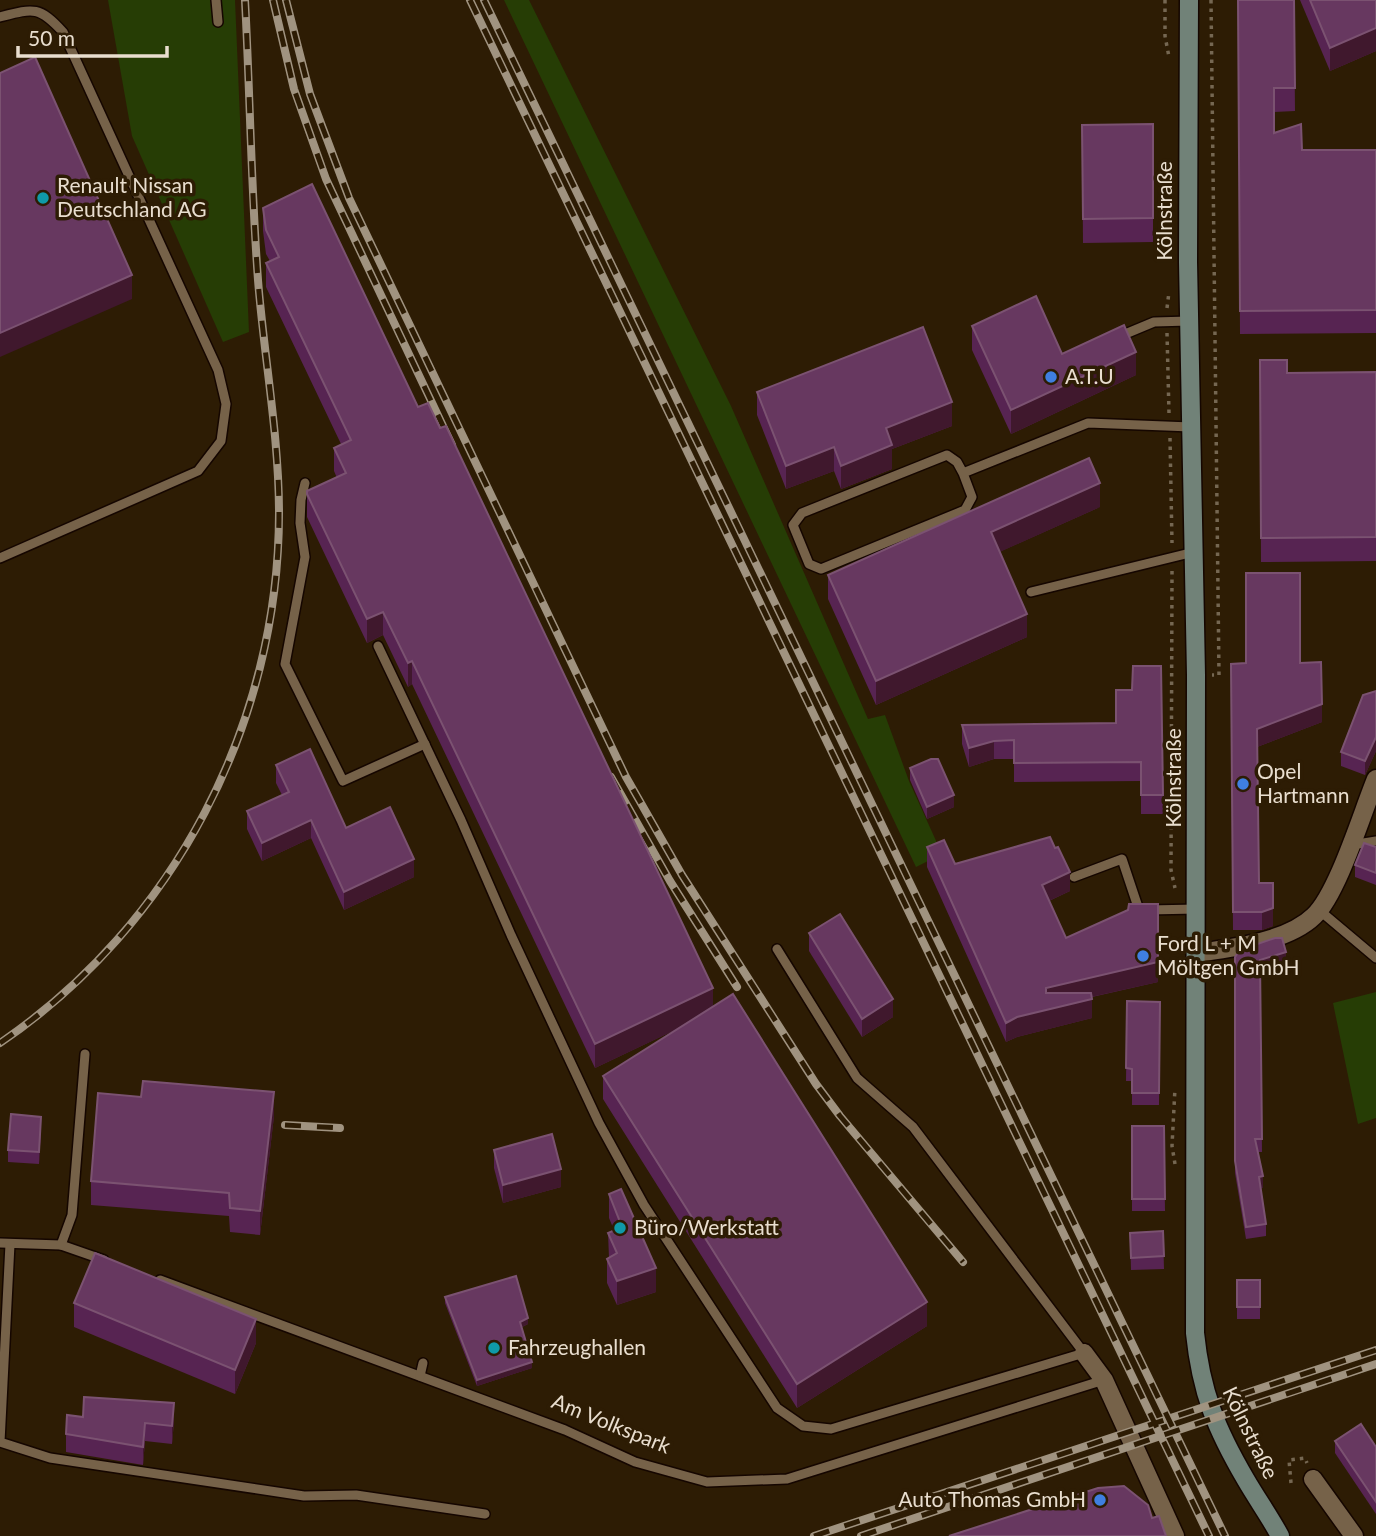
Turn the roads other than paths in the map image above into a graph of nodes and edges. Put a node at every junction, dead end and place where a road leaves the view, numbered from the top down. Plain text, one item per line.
1 (216, 0) edge
2 (1189, 0) edge
3 (0, 17) edge
4 (218, 22) dead end
5 (1189, 321) junction
6 (1107, 342) edge
7 (1191, 428) junction
8 (963, 473) junction
9 (305, 483) dead end
10 (1194, 552) junction
11 (0, 558) edge
12 (1031, 592) dead end
13 (378, 646) dead end
14 (425, 744) junction
15 (1376, 779) edge
16 (1376, 841) edge
17 (1350, 846) junction
18 (1074, 877) dead end
19 (1139, 909) junction
20 (1197, 909) junction
21 (1319, 910) junction
22 (1128, 915) edge
23 (777, 949) dead end
24 (1197, 953) junction
25 (1376, 958) edge
26 (85, 1054) dead end
27 (5, 1243) edge
28 (61, 1245) junction
29 (113, 1263) edge
30 (152, 1278) edge
31 (1084, 1353) junction
32 (424, 1363) dead end
33 (420, 1376) junction
34 (1104, 1380) junction
35 (1313, 1479) dead end
36 (485, 1514) dead end
37 (1175, 1536) edge
38 (1280, 1536) edge
39 (1354, 1536) edge

1 - 4 lane
2 - 5 main road, Kölnstraße
3 - 11 lane
5 - 6 lane
5 - 7 main road, Kölnstraße
7 - 8 lane
7 - 10 main road, Kölnstraße
8 - 8 lane
9 - 14 lane
10 - 12 lane
10 - 20 main road, Kölnstraße
13 - 14 lane
14 - 31 lane
15 - 17 street
16 - 17 lane
17 - 21 street
18 - 19 lane
19 - 20 lane
19 - 22 lane
20 - 24 main road, Kölnstraße
21 - 24 street
21 - 25 lane
23 - 31 lane
24 - 38 main road, Kölnstraße
26 - 28 lane
27 - 28 lane
27 - 36 lane
28 - 29 lane
30 - 33 lane, Am Volkspark
31 - 34 street
32 - 33 lane
33 - 34 lane, Am Volkspark
34 - 37 street
35 - 39 street

